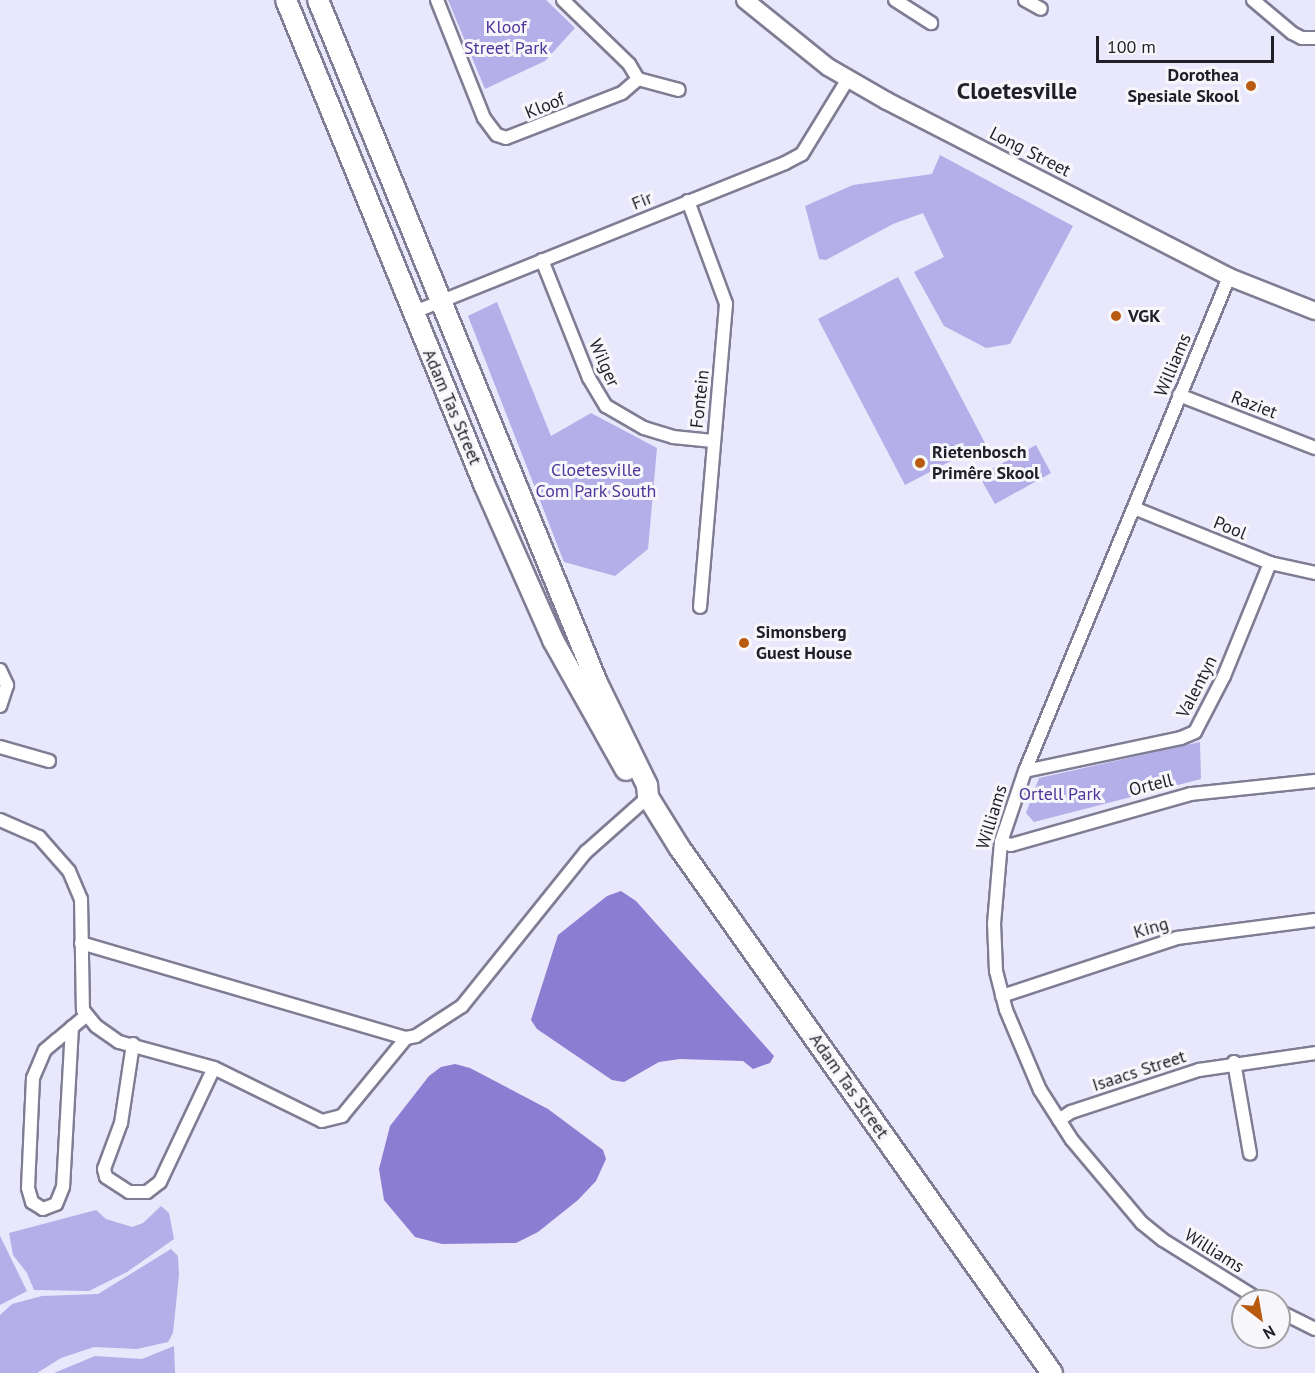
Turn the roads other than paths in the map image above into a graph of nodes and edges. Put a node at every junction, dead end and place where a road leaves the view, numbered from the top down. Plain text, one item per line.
1 (286, 0) edge
2 (318, 0) edge
3 (437, 0) edge
4 (563, 0) edge
5 (895, 0) edge
6 (1025, 0) edge
7 (1253, 0) edge
8 (755, 3) edge
9 (1041, 9) dead end
10 (931, 23) dead end
11 (1315, 38) edge
12 (638, 79) junction
13 (848, 79) junction
14 (679, 90) dead end
15 (688, 201) junction
16 (542, 260) junction
17 (1229, 277) junction
18 (442, 301) junction
19 (1315, 311) edge
20 (412, 313) junction
21 (1179, 395) junction
22 (713, 441) junction
23 (1315, 448) edge
24 (1134, 508) junction
25 (1270, 563) junction
26 (1315, 573) edge
27 (700, 607) dead end
28 (0, 670) edge
29 (0, 706) edge
30 (0, 747) edge
31 (49, 761) dead end
32 (1025, 771) junction
33 (1315, 781) edge
34 (648, 797) junction
35 (0, 820) edge
36 (1001, 842) junction
37 (1315, 920) edge
38 (81, 943) junction
39 (1002, 996) junction
40 (86, 1016) junction
41 (72, 1028) junction
42 (406, 1038) junction
43 (132, 1044) junction
44 (1315, 1053) edge
45 (1234, 1062) junction
46 (214, 1068) junction
47 (1059, 1120) junction
48 (1250, 1154) dead end
49 (1241, 1289) edge
50 (1291, 1317) edge
51 (1315, 1329) edge
52 (1052, 1373) edge

1 - 20 main road, Adam Tas Street
2 - 18 main road, Adam Tas Street
3 - 12 street, Kloof
4 - 12 street
5 - 10 street
6 - 9 street
7 - 11 street
8 - 13 street, Long Street
12 - 14 street
13 - 15 street, Fir
13 - 17 street, Long Street
15 - 16 street, Fir
15 - 22 street, Fontein
16 - 18 street, Fir
16 - 22 street, Wilger
17 - 19 street, Long Street
17 - 21 street, Williams
18 - 20 street, Fir
18 - 34 main road, Adam Tas Street
20 - 34 main road, Adam Tas Street
21 - 23 street, Raziet
21 - 24 street, Williams
22 - 27 street, Fontein
24 - 25 street, Pool
24 - 32 street, Williams
25 - 26 street, Pool
25 - 32 street, Valentyn
28 - 29 street
30 - 31 street
32 - 36 street, Williams
33 - 36 street, Ortell
34 - 42 street
34 - 52 main road, Adam Tas Street
35 - 38 street
36 - 39 street, Williams
37 - 39 street, King
38 - 40 street
38 - 42 street
39 - 47 street, Williams
40 - 41 street
40 - 43 street
41 - 41 street
42 - 46 street
43 - 46 street
43 - 46 street
44 - 45 street, Isaacs Street
45 - 47 street, Isaacs Street
45 - 48 street
47 - 49 street, Williams
50 - 51 street

